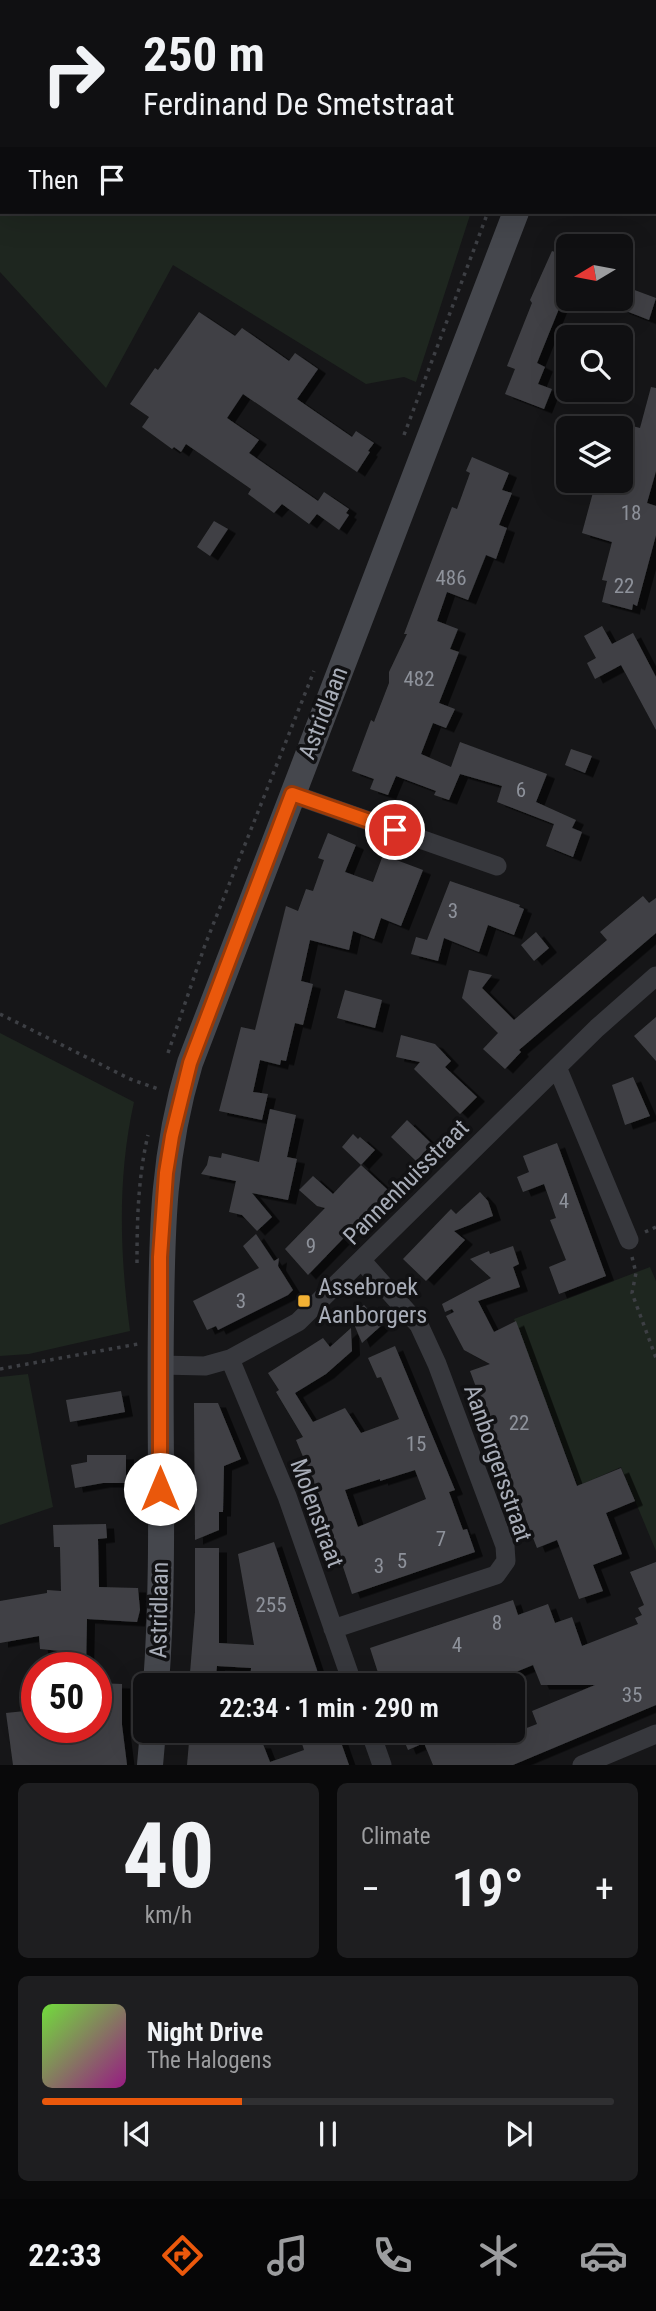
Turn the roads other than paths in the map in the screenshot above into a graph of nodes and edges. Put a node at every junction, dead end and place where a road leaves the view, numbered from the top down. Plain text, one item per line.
1 (515, 214) edge
2 (292, 794) junction
3 (497, 866) dead end
4 (656, 976) edge
5 (557, 1068) junction
6 (629, 1240) road end
7 (362, 1261) junction
8 (160, 1352) junction
9 (230, 1359) junction
10 (333, 1629) junction
11 (156, 1673) edge
12 (349, 1673) edge
13 (656, 1734) edge
14 (152, 1743) edge
15 (374, 1743) edge
16 (150, 1765) edge
17 (382, 1765) edge
18 (582, 1765) edge

1 - 2 main road, Astridlaan
2 - 3 street
2 - 8 main road, Astridlaan
4 - 5 street, Pannenhuisstraat
5 - 6 street
5 - 7 street, Pannenhuisstraat
7 - 9 street, Pannenhuisstraat
7 - 10 street, Aanborgersstraat
8 - 9 street, Pannenhuisstraat
8 - 11 main road, Astridlaan
9 - 10 street, Molenstraat
10 - 12 street, Molenstraat
13 - 18 street
14 - 16 main road
15 - 17 street

